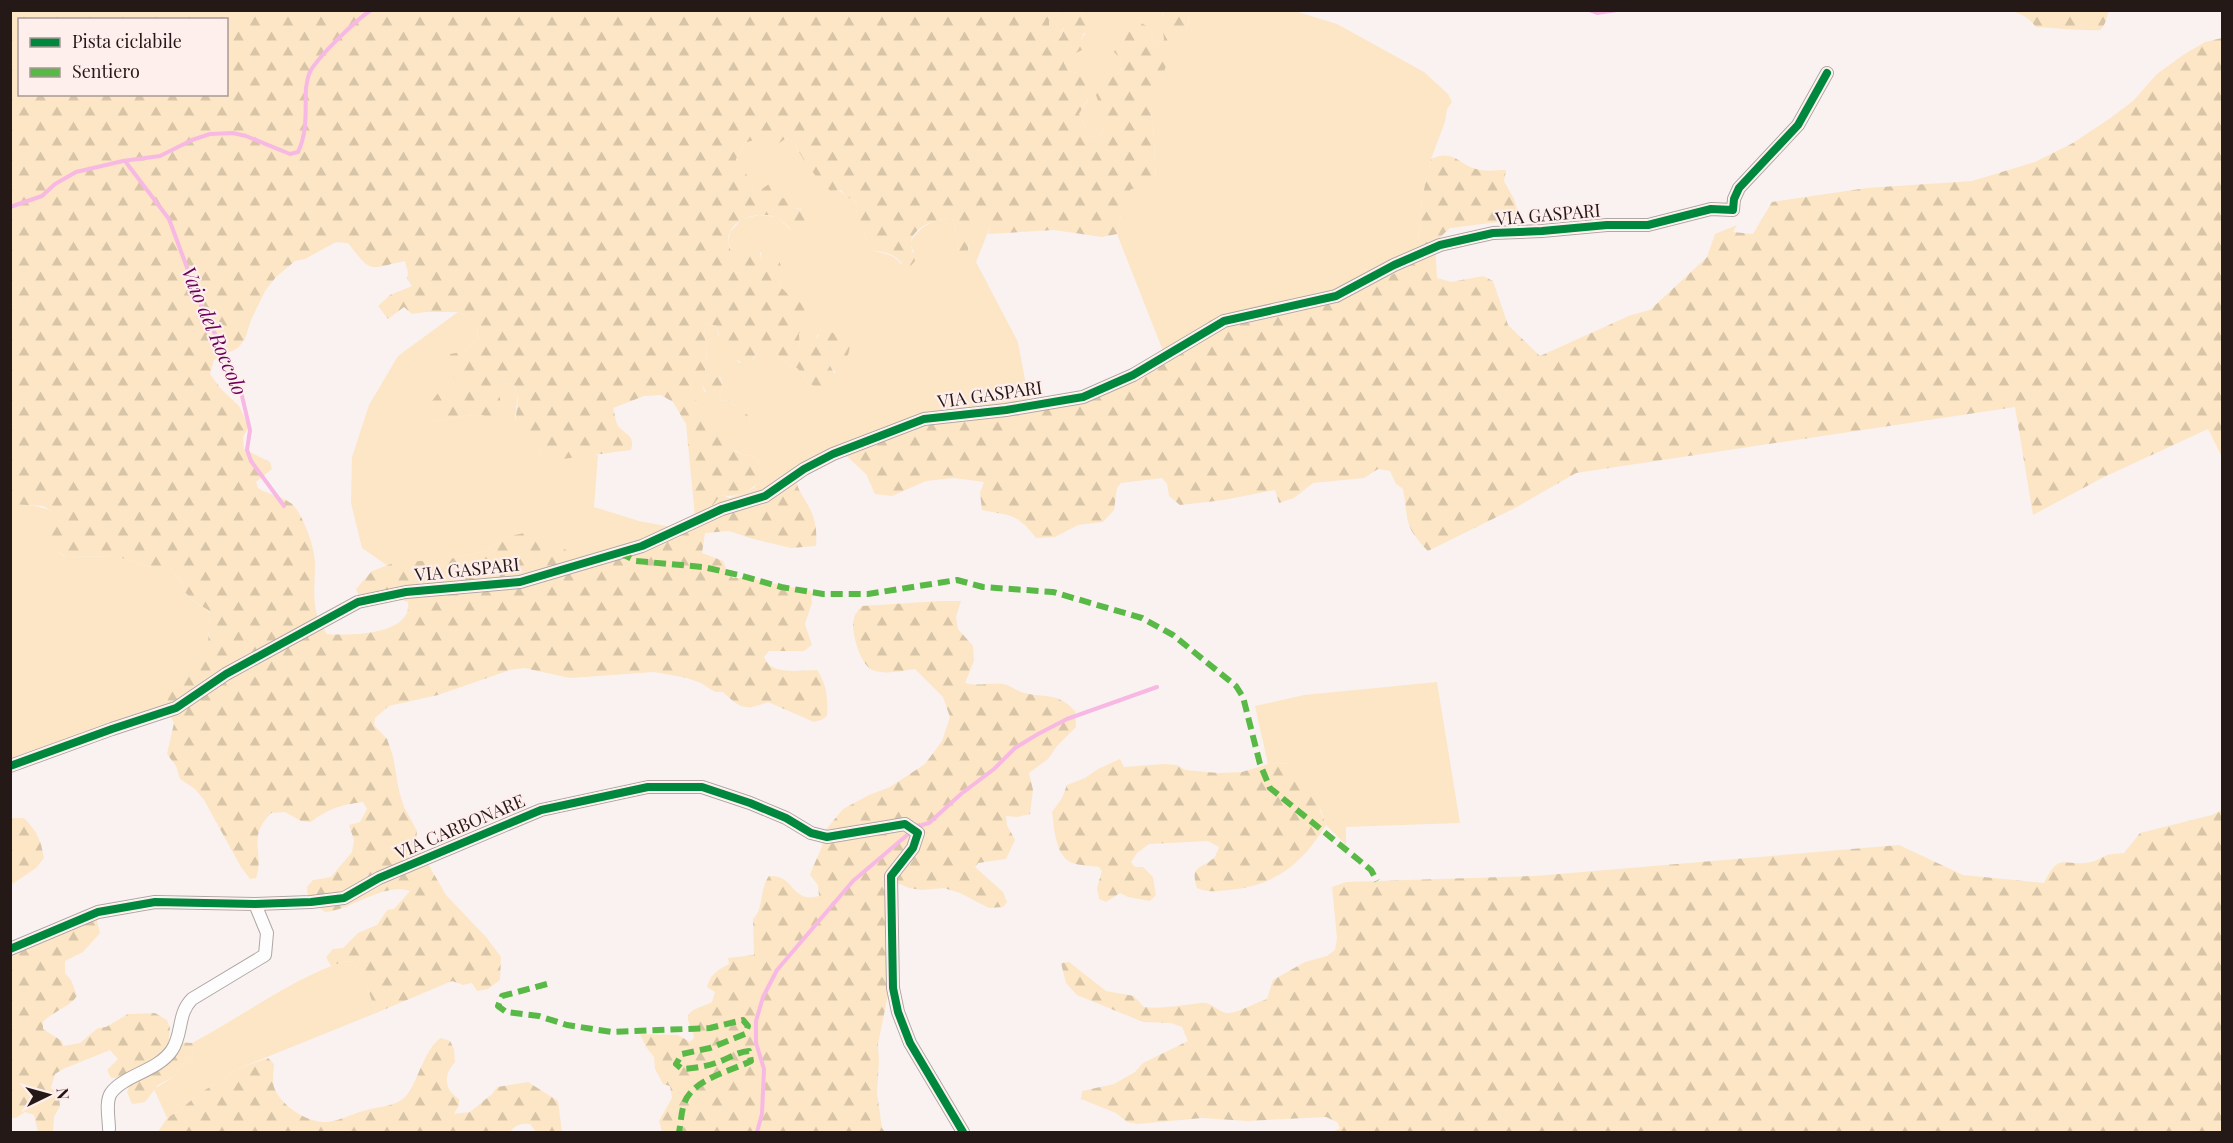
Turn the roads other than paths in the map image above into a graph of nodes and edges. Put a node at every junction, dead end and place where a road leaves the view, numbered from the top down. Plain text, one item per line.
1 (1827, 74) dead end
2 (10, 766) edge
3 (255, 904) junction
4 (10, 949) edge
5 (109, 1129) dead end
6 (963, 1132) edge

1 - 2 street, VIA GASPARI
3 - 4 street, VIA CARBONARE
3 - 5 street
3 - 6 street, VIA CARBONARE

